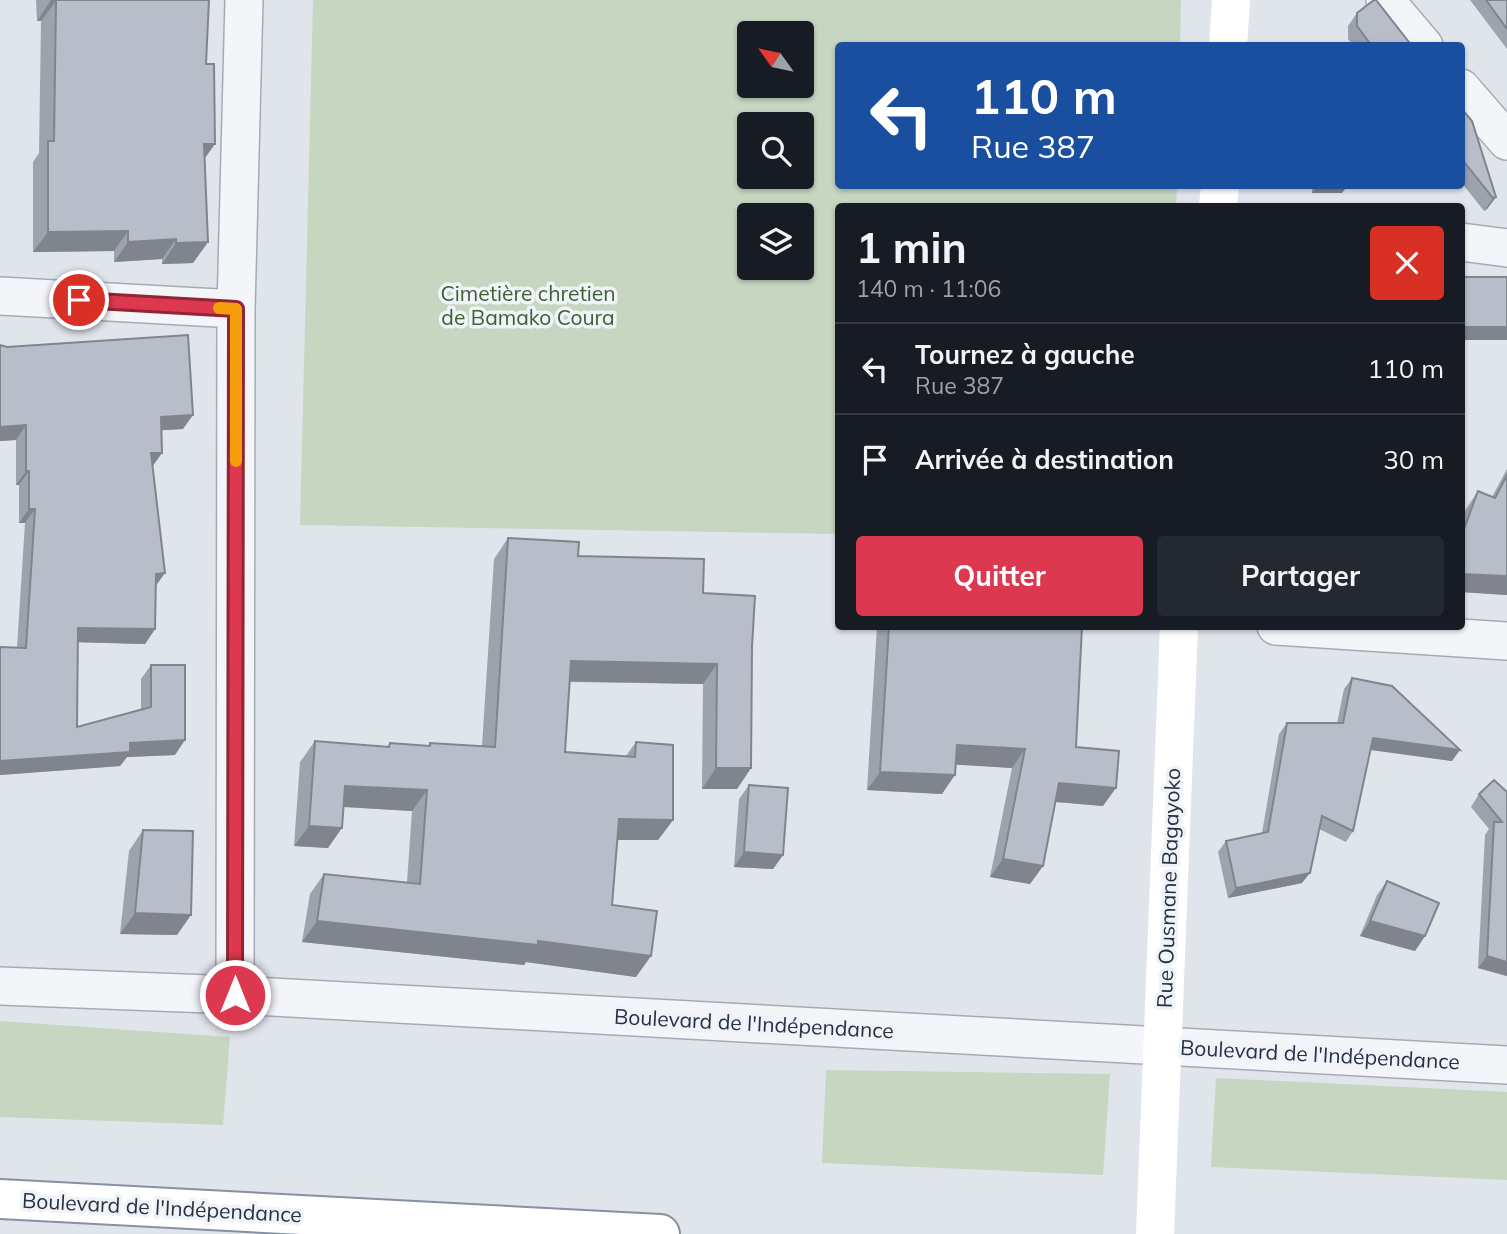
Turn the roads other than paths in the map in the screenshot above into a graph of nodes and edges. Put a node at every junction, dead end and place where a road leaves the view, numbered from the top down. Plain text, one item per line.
1 (244, 0) edge
2 (1231, 0) edge
3 (1385, 0) edge
4 (1228, 42) edge
5 (1421, 42) edge
6 (1465, 93) edge
7 (1507, 141) edge
8 (1465, 243) edge
9 (1507, 248) edge
10 (0, 296) edge
11 (236, 309) junction
12 (1179, 630) edge
13 (1338, 630) edge
14 (1507, 641) edge
15 (0, 986) edge
16 (235, 995) junction
17 (1163, 1046) junction
18 (1507, 1065) edge
19 (0, 1199) edge
20 (660, 1234) edge
21 (1155, 1234) edge

1 - 11 street
2 - 4 main road
3 - 5 street
6 - 7 street
8 - 9 street
10 - 11 street
11 - 16 street
12 - 17 main road, Rue Ousmane Bagayoko
13 - 14 street
15 - 16 street, Boulevard de l'Indépendance
16 - 17 street, Boulevard de l'Indépendance
17 - 18 street, Boulevard de l'Indépendance
17 - 21 main road, Rue Ousmane Bagayoko
19 - 20 main road, Boulevard de l'Indépendance

